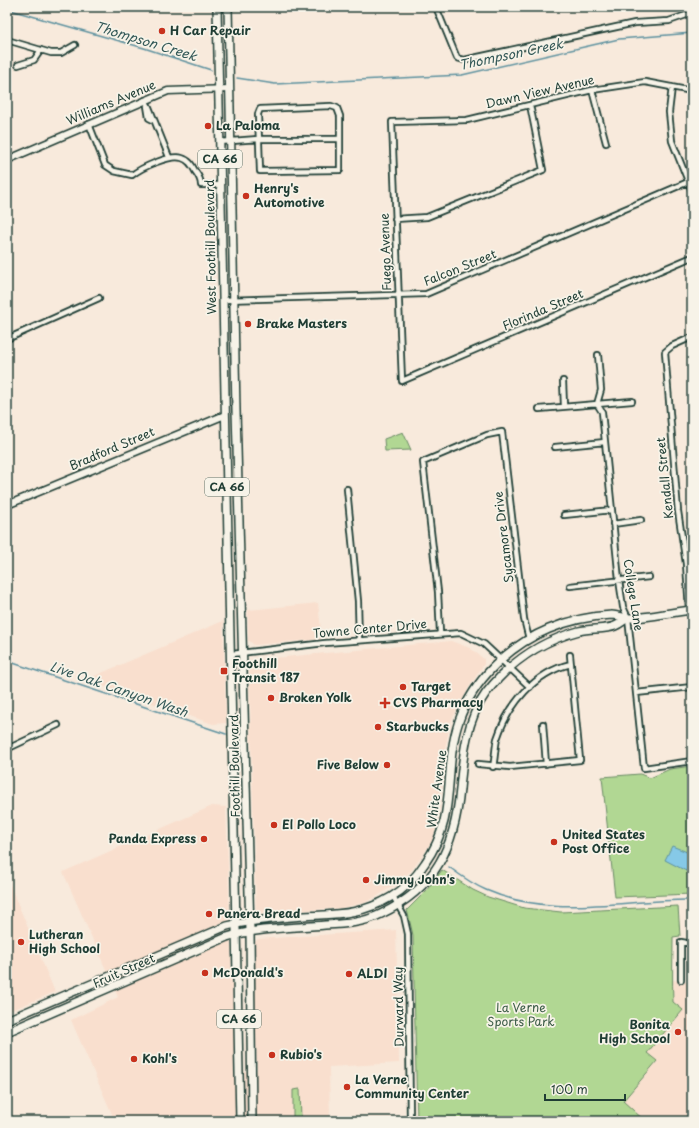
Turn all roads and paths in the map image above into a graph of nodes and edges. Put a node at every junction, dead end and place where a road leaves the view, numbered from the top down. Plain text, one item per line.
1 (217, 7) edge
2 (228, 7) edge
3 (436, 7) edge
4 (692, 13) edge
5 (217, 18) junction
6 (228, 18) junction
7 (7, 40) edge
8 (75, 45) dead end
9 (41, 50) junction
10 (18, 65) dead end
11 (672, 87) junction
12 (218, 89) junction
13 (229, 89) junction
14 (592, 90) junction
15 (692, 91) edge
16 (146, 103) junction
17 (530, 105) junction
18 (392, 122) joint
19 (89, 124) junction
20 (258, 139) junction
21 (339, 139) junction
22 (230, 141) junction
23 (219, 142) junction
24 (606, 143) dead end
25 (169, 157) junction
26 (7, 160) edge
27 (688, 182) junction
28 (220, 185) junction
29 (692, 191) edge
30 (395, 219) junction
31 (692, 257) edge
32 (398, 296) junction
33 (99, 298) dead end
34 (223, 300) junction
35 (233, 300) junction
36 (692, 337) edge
37 (7, 339) edge
38 (598, 355) dead end
39 (563, 381) dead end
40 (402, 382) joint
41 (632, 401) dead end
42 (597, 404) junction
43 (564, 406) junction
44 (540, 409) dead end
45 (236, 410) joint
46 (225, 415) junction
47 (605, 442) junction
48 (555, 447) dead end
49 (347, 489) dead end
50 (7, 505) edge
51 (612, 510) junction
52 (564, 515) dead end
53 (641, 520) dead end
54 (613, 524) junction
55 (649, 577) dead end
56 (619, 580) junction
57 (570, 586) dead end
58 (691, 610) edge
59 (628, 618) junction
60 (440, 633) junction
61 (529, 639) junction
62 (359, 640) junction
63 (232, 654) junction
64 (243, 654) junction
65 (570, 655) dead end
66 (500, 660) junction
67 (572, 664) junction
68 (509, 668) junction
69 (530, 687) junction
70 (692, 687) edge
71 (636, 693) junction
72 (543, 724) dead end
73 (58, 725) dead end
74 (7, 749) edge
75 (692, 761) edge
76 (478, 764) dead end
77 (546, 764) junction
78 (493, 767) junction
79 (393, 896) junction
80 (398, 906) junction
81 (249, 921) junction
82 (237, 924) junction
83 (250, 931) junction
84 (237, 934) junction
85 (692, 944) edge
86 (680, 980) dead end
87 (7, 1020) edge
88 (7, 1032) edge
89 (240, 1121) edge
90 (252, 1121) edge
91 (410, 1121) edge

1 - 5 main road, West Foothill Boulevard / CA 66
2 - 6 main road, West Foothill Boulevard / CA 66
3 - 4 street
5 - 6 main road
5 - 12 main road, West Foothill Boulevard / CA 66
6 - 13 main road, West Foothill Boulevard / CA 66
7 - 9 street
8 - 9 street
9 - 10 street
11 - 14 street, Dawn View Avenue
11 - 15 street, Dawn View Avenue
11 - 27 street
12 - 13 street, Williams Avenue
12 - 16 street, Williams Avenue
12 - 23 main road, West Foothill Boulevard / CA 66
13 - 22 main road, West Foothill Boulevard / CA 66
14 - 17 street, Dawn View Avenue
14 - 24 street
16 - 19 street, Williams Avenue
16 - 25 street
17 - 18 street, Dawn View Avenue
17 - 30 street
18 - 30 street, Fuego Avenue
19 - 25 street
19 - 26 street, Williams Avenue
20 - 21 street
20 - 21 street
20 - 21 street
20 - 22 street
22 - 23 street
22 - 35 main road, West Foothill Boulevard / CA 66
23 - 28 main road, West Foothill Boulevard / CA 66
25 - 28 street
27 - 29 street
27 - 32 street, Falcon Street
28 - 34 main road, West Foothill Boulevard / CA 66
30 - 32 street, Fuego Avenue
31 - 40 street, Florinda Street
32 - 35 street, Falcon Street
32 - 40 street, Fuego Avenue
33 - 37 street
34 - 35 street, Falcon Street
34 - 46 main road, West Foothill Boulevard / CA 66
35 - 45 main road, West Foothill Boulevard / CA 66
36 - 58 street, Kendall Street
38 - 42 street
39 - 43 street
41 - 42 street
42 - 43 street
42 - 47 street, College Lane
43 - 44 street
45 - 64 main road, Foothill Boulevard / CA 66
46 - 50 street, Bradford Street
46 - 63 main road, Foothill Boulevard / CA 66
47 - 48 street
47 - 51 street, College Lane
49 - 62 street
51 - 52 street
51 - 54 street, College Lane
53 - 54 street
54 - 56 street, College Lane
55 - 56 street
56 - 57 street
56 - 59 street, College Lane
58 - 59 main road, White Avenue
59 - 61 main road, White Avenue
59 - 68 main road, White Avenue
59 - 71 street, College Lane
60 - 61 street, Sycamore Drive
60 - 62 street, Towne Center Drive
60 - 66 street, Towne Center Drive
61 - 66 main road, White Avenue
62 - 64 street, Towne Center Drive
63 - 64 street, Towne Center Drive
63 - 82 main road, Foothill Boulevard / CA 66
64 - 81 main road, Foothill Boulevard / CA 66
65 - 67 street
66 - 68 street, Towne Center Drive
66 - 79 main road, White Avenue
67 - 69 street
67 - 77 street
68 - 69 street, Towne Center Drive
68 - 80 main road, White Avenue
69 - 78 street
70 - 71 street
71 - 75 street, College Lane
72 - 77 street
73 - 74 street
76 - 78 street
77 - 78 street
79 - 80 street, Durward Way
79 - 81 main road, White Avenue
80 - 83 main road, White Avenue
80 - 91 street, Durward Way
81 - 82 main road, White Avenue
81 - 83 main road, Foothill Boulevard / CA 66
82 - 84 main road, Foothill Boulevard / CA 66
82 - 87 main road, Fruit Street
83 - 84 main road, Fruit Street
83 - 90 main road, Foothill Boulevard / CA 66
84 - 88 main road, Fruit Street
84 - 89 main road, Foothill Boulevard / CA 66
85 - 86 street

